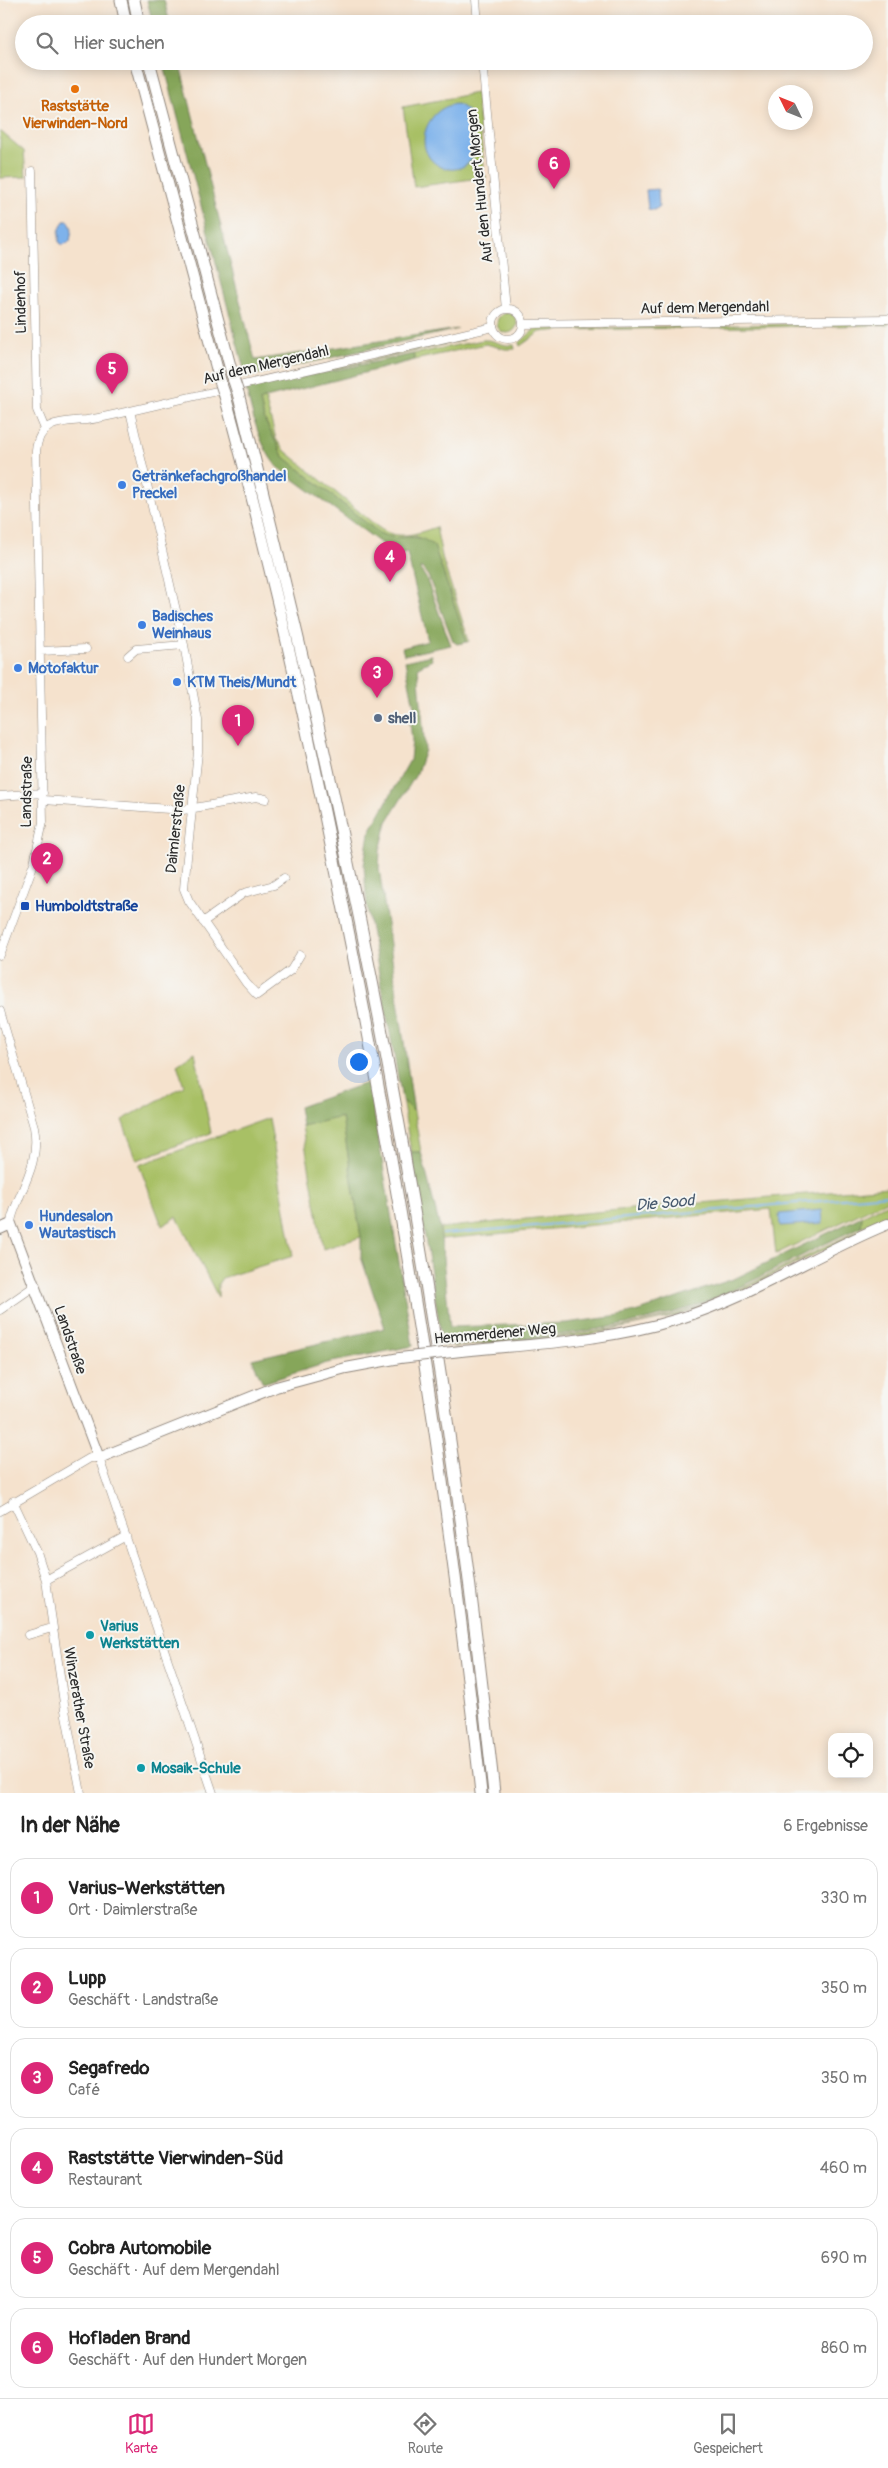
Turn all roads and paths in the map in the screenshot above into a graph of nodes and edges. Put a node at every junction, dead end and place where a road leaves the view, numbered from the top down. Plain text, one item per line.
1 (120, 0) edge
2 (134, 0) edge
3 (476, 0) edge
4 (124, 15) edge
5 (137, 15) edge
6 (477, 15) edge
7 (137, 70) edge
8 (151, 70) edge
9 (483, 70) edge
10 (32, 172) dead end
11 (506, 309) junction
12 (888, 319) edge
13 (522, 324) junction
14 (493, 327) junction
15 (130, 411) junction
16 (45, 429) junction
17 (184, 645) junction
18 (86, 649) dead end
19 (40, 651) junction
20 (128, 656) dead end
21 (0, 796) edge
22 (43, 797) junction
23 (266, 799) dead end
24 (191, 810) junction
25 (284, 878) dead end
26 (202, 922) junction
27 (0, 955) edge
28 (300, 955) dead end
29 (0, 1011) edge
30 (9, 1042) junction
31 (0, 1046) edge
32 (11, 1224) junction
33 (888, 1224) edge
34 (0, 1229) edge
35 (36, 1285) junction
36 (0, 1310) edge
37 (98, 1458) junction
38 (13, 1501) junction
39 (0, 1511) edge
40 (126, 1536) junction
41 (46, 1580) junction
42 (52, 1628) junction
43 (28, 1635) dead end
44 (81, 1793) edge
45 (213, 1793) edge
46 (481, 1793) edge
47 (494, 1793) edge

1 - 4 highway
2 - 5 highway
3 - 6 street
7 - 46 highway, bridge
8 - 47 highway, bridge
9 - 11 street, Auf den Hundert Morgen
10 - 16 street, Lindenhof
11 - 13 street
11 - 14 street
12 - 13 street, Auf dem Mergendahl
13 - 14 street
14 - 15 street, Auf dem Mergendahl
15 - 16 street, Auf dem Mergendahl
15 - 17 street, Daimlerstraße
16 - 19 street, Landstraße
17 - 20 street
17 - 24 street, Daimlerstraße
18 - 19 street
19 - 22 street, Landstraße
21 - 22 street
22 - 24 street
22 - 27 street, Landstraße
23 - 24 street
24 - 26 street, Daimlerstraße
25 - 26 street
26 - 28 street, Daimlerstraße
29 - 30 street
30 - 31 street
30 - 32 street
32 - 34 main road
32 - 35 main road, Landstraße
33 - 37 main road, Hemmerdener Weg, bridge
35 - 36 street
35 - 37 main road, Landstraße
37 - 38 street
37 - 40 street, Landstraße
38 - 39 street
38 - 41 street, Winzerather Straße
40 - 41 street
40 - 45 street, Landstraße
41 - 42 street, Winzerather Straße
42 - 43 street
42 - 44 street, Winzerather Straße

